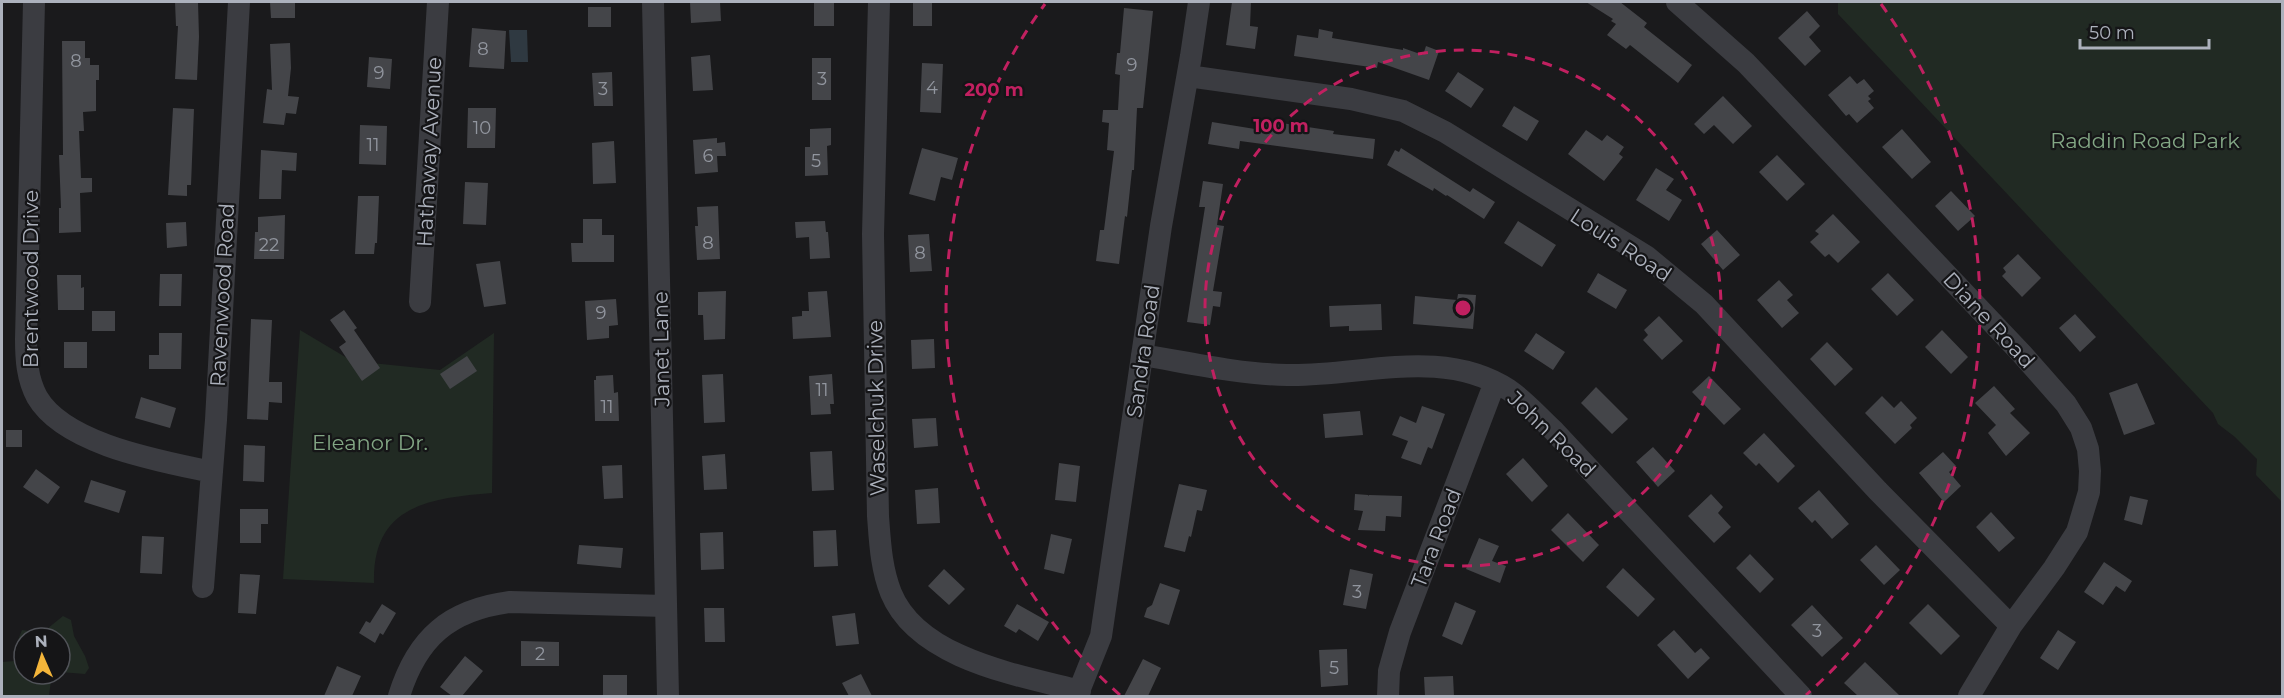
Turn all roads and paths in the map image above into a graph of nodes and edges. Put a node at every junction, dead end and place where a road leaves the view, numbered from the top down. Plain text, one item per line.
1 (34, 2) edge
2 (239, 2) edge
3 (438, 2) edge
4 (653, 2) edge
5 (879, 2) edge
6 (1199, 2) edge
7 (1677, 2) edge
8 (1188, 76) junction
9 (420, 302) dead end
10 (1142, 355) junction
11 (1495, 382) junction
12 (212, 472) junction
13 (202, 587) dead end
14 (666, 606) junction
15 (2011, 626) junction
16 (1078, 694) edge
17 (399, 696) edge
18 (668, 696) edge
19 (1388, 696) edge
20 (1801, 696) edge
21 (1969, 696) edge

1 - 12 street, Brentwood Drive
2 - 12 street, Ravenwood Road
3 - 9 street, Hathaway Avenue
4 - 14 street, Janet Lane
5 - 16 street, Waselchuk Drive
6 - 8 street, Sandra Road
7 - 15 street, Diane Road
8 - 10 street, Sandra Road
8 - 15 street, Louis Road
10 - 11 street, John Road
10 - 16 street, Sandra Road
11 - 19 street, Tara Road
11 - 20 street, John Road
12 - 13 street, Ravenwood Road
14 - 17 street
14 - 18 street, Janet Lane
15 - 21 street, Diane Road

